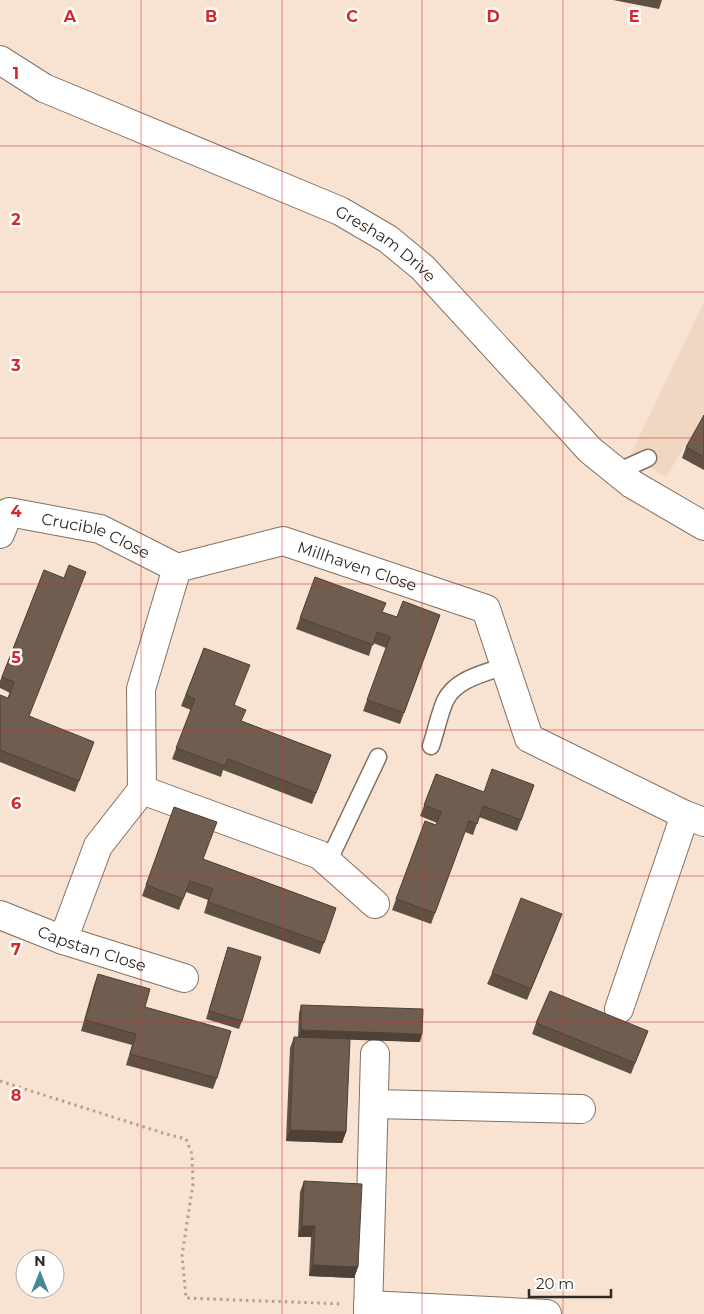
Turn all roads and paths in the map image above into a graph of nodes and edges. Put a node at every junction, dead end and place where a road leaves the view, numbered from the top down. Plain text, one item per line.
1 (0, 60) edge
2 (648, 458) dead end
3 (617, 472) junction
4 (3, 514) edge
5 (704, 526) edge
6 (177, 568) junction
7 (505, 666) junction
8 (431, 746) dead end
9 (378, 757) dead end
10 (142, 790) junction
11 (695, 819) edge
12 (328, 862) junction
13 (375, 904) dead end
14 (0, 915) edge
15 (63, 940) junction
16 (184, 978) dead end
17 (619, 1009) dead end
18 (375, 1054) dead end
19 (0, 1081) edge
20 (374, 1104) junction
21 (581, 1109) dead end
22 (368, 1310) edge
23 (547, 1314) edge

1 - 3 street, Gresham Drive
2 - 3 lane
3 - 5 street, Gresham Drive
4 - 6 street, Crucible Close
6 - 7 street, Millhaven Close
6 - 10 street
7 - 8 lane
7 - 11 street, Millhaven Close
9 - 12 lane
10 - 12 street
10 - 15 street
11 - 17 street
12 - 13 street
14 - 15 street, Capstan Close
15 - 16 street, Capstan Close
18 - 20 street
19 - 22 path
20 - 21 street
20 - 22 street
22 - 23 street

